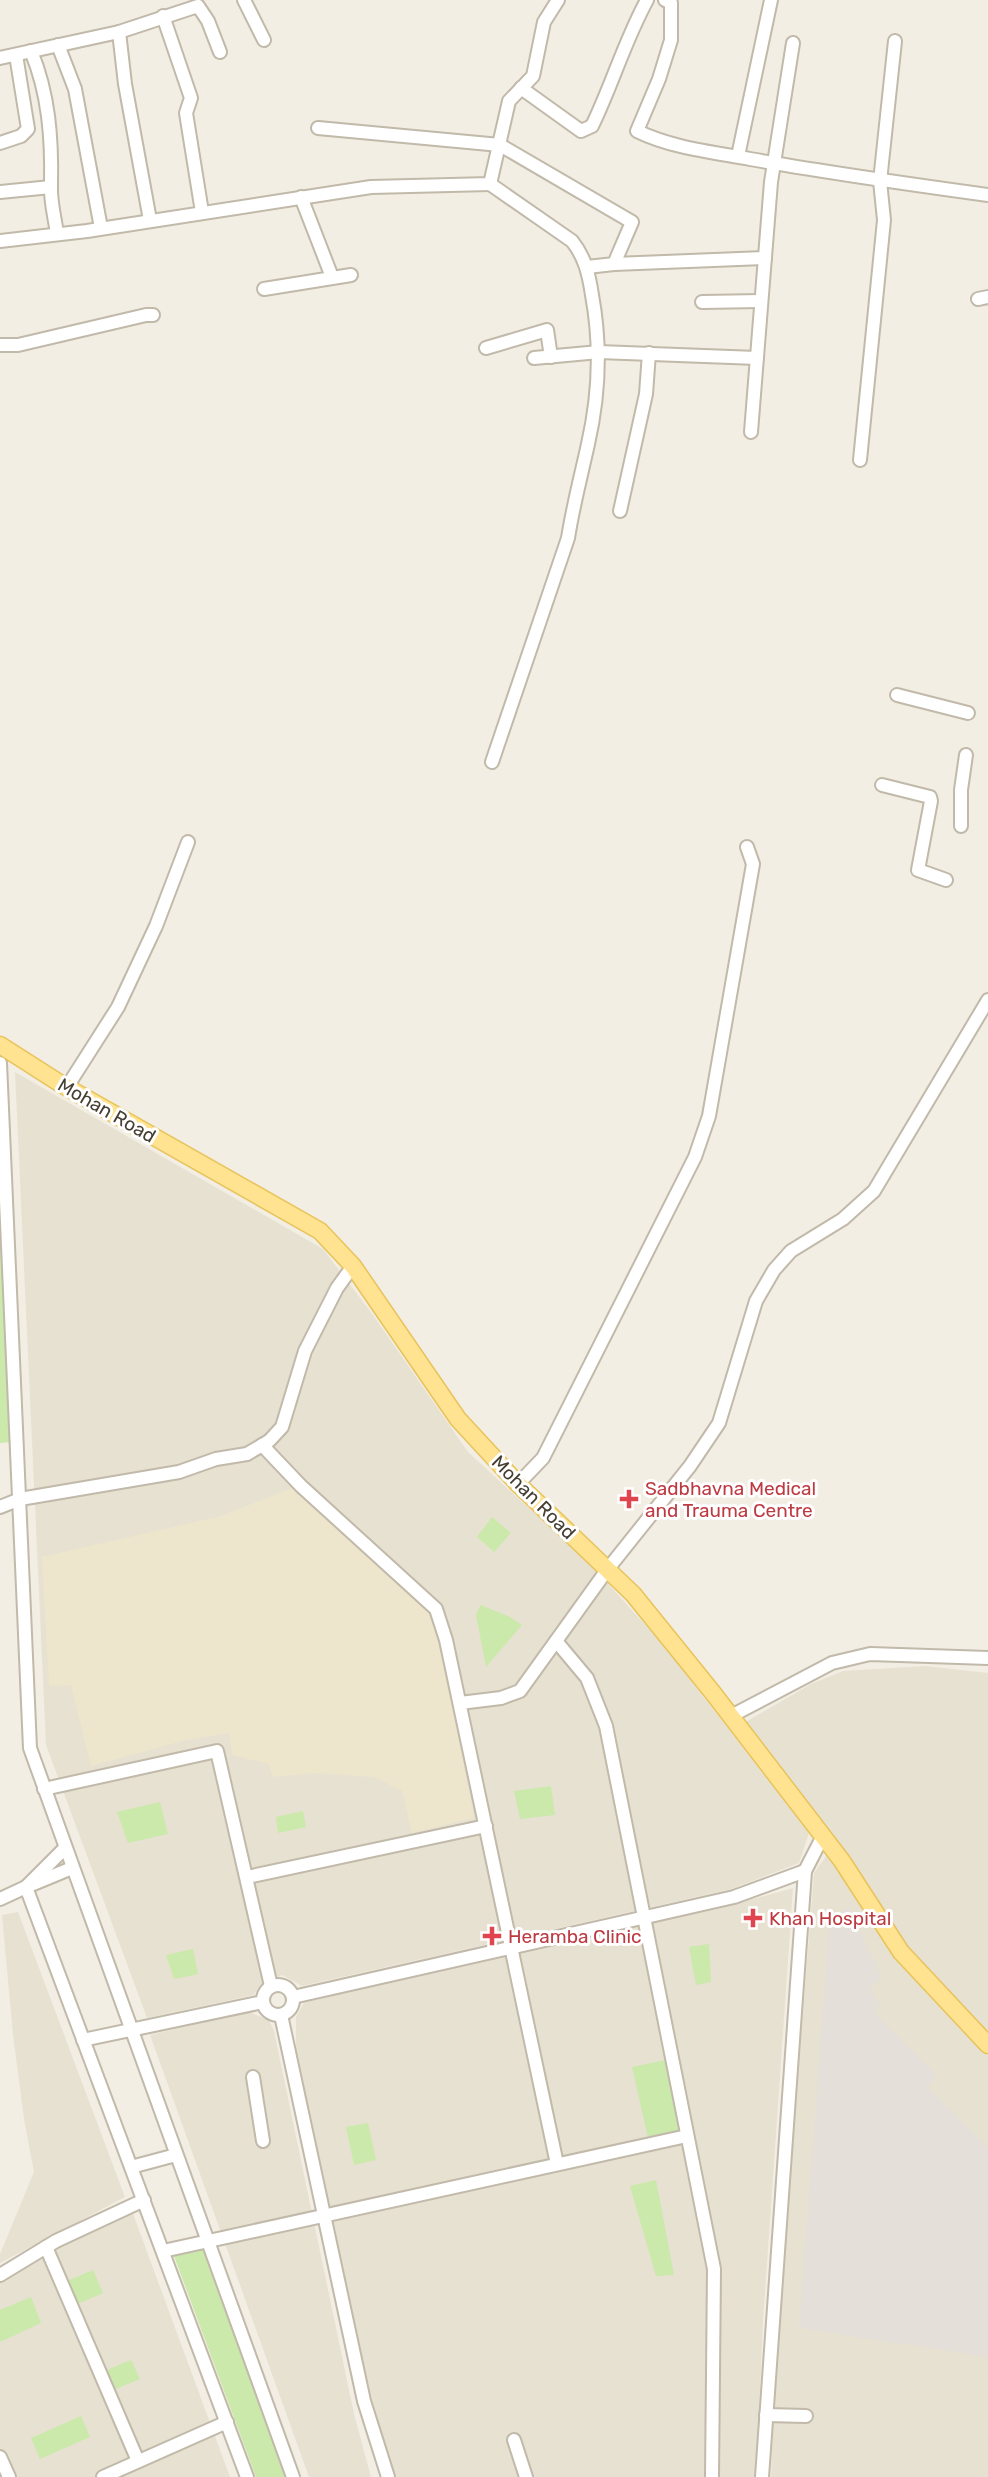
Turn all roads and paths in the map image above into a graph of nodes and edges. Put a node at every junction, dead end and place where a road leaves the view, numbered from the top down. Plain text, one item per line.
1 (244, 0) edge
2 (558, 0) edge
3 (647, 0) edge
4 (665, 0) edge
5 (771, 0) edge
6 (163, 16) junction
7 (119, 32) junction
8 (264, 40) dead end
9 (895, 41) dead end
10 (793, 43) dead end
11 (58, 45) junction
12 (31, 51) junction
13 (220, 52) dead end
14 (16, 55) junction
15 (0, 58) edge
16 (521, 89) junction
17 (318, 128) dead end
18 (0, 143) edge
19 (500, 145) junction
20 (737, 156) junction
21 (774, 163) junction
22 (880, 181) junction
23 (491, 184) junction
24 (51, 187) junction
25 (0, 192) edge
26 (988, 195) edge
27 (301, 197) junction
28 (202, 212) junction
29 (150, 220) junction
30 (101, 228) junction
31 (57, 234) junction
32 (0, 241) edge
33 (765, 258) junction
34 (614, 264) junction
35 (587, 267) junction
36 (351, 275) dead end
37 (332, 277) junction
38 (264, 289) dead end
39 (761, 301) junction
40 (702, 302) dead end
41 (153, 315) dead end
42 (0, 345) edge
43 (486, 348) dead end
44 (599, 352) junction
45 (649, 353) junction
46 (551, 357) junction
47 (534, 358) dead end
48 (757, 358) junction
49 (751, 432) dead end
50 (860, 460) dead end
51 (620, 511) dead end
52 (897, 695) dead end
53 (968, 713) dead end
54 (966, 755) dead end
55 (492, 762) dead end
56 (882, 785) dead end
57 (961, 826) dead end
58 (188, 842) dead end
59 (747, 847) dead end
60 (946, 880) dead end
61 (988, 1000) edge
62 (0, 1045) edge
63 (0, 1063) edge
64 (67, 1087) junction
65 (353, 1266) junction
66 (262, 1445) junction
67 (518, 1484) junction
68 (19, 1499) junction
69 (0, 1507) edge
70 (607, 1570) junction
71 (556, 1641) junction
72 (988, 1658) edge
73 (460, 1703) junction
74 (731, 1716) junction
75 (44, 1789) junction
76 (485, 1826) junction
77 (823, 1836) junction
78 (65, 1848) junction
79 (72, 1868) junction
80 (805, 1871) junction
81 (247, 1877) junction
82 (26, 1887) junction
83 (0, 1899) edge
84 (643, 1918) junction
85 (511, 1947) junction
86 (271, 1986) junction
87 (293, 1997) junction
88 (263, 2002) junction
89 (281, 2015) junction
90 (131, 2031) junction
91 (83, 2040) junction
92 (988, 2045) edge
93 (253, 2077) dead end
94 (687, 2136) junction
95 (263, 2141) dead end
96 (176, 2155) junction
97 (557, 2164) junction
98 (131, 2167) junction
99 (144, 2200) junction
100 (324, 2215) junction
101 (207, 2241) junction
102 (46, 2247) junction
103 (163, 2251) junction
104 (0, 2275) edge
105 (766, 2415) junction
106 (806, 2416) dead end
107 (227, 2422) junction
108 (514, 2440) dead end
109 (0, 2456) edge
110 (138, 2461) junction
111 (9, 2477) edge
112 (103, 2477) edge
113 (247, 2477) edge
114 (293, 2477) edge
115 (388, 2477) edge
116 (526, 2477) edge
117 (712, 2477) edge
118 (762, 2477) edge

1 - 8 street
2 - 16 street
3 - 16 street
4 - 20 street
5 - 20 street
6 - 7 street
6 - 13 street
6 - 28 street
7 - 11 street
7 - 29 street
9 - 22 street
10 - 21 street
11 - 12 street
11 - 30 street
12 - 14 street
12 - 24 street
14 - 15 street
14 - 18 street
16 - 19 street
17 - 19 street
19 - 23 street
19 - 34 street
20 - 21 street
21 - 22 street
21 - 33 street
22 - 26 street
22 - 50 street
23 - 27 street
23 - 35 street
24 - 25 street
24 - 31 street
27 - 28 street
27 - 37 street
28 - 29 street
29 - 30 street
30 - 31 street
31 - 32 street
33 - 34 street
33 - 39 street
34 - 35 street
35 - 44 street
36 - 37 street
37 - 38 street
39 - 40 street
39 - 48 street
41 - 42 street
43 - 46 street
44 - 45 street
44 - 46 street
44 - 55 street
45 - 48 street
45 - 51 street
46 - 47 street
48 - 49 street
52 - 53 street
54 - 57 street
56 - 60 street
58 - 64 street
59 - 67 street
61 - 70 street
62 - 64 main road, Mohan Road
63 - 68 street
64 - 65 main road, Mohan Road
65 - 66 street
65 - 67 main road, Mohan Road
66 - 68 street
66 - 73 street
67 - 70 main road, Mohan Road
68 - 69 street
68 - 75 street
70 - 71 street
70 - 74 main road, Mohan Road
71 - 73 street
71 - 84 street
72 - 74 street
73 - 76 street
74 - 77 main road, Mohan Road
75 - 78 street
75 - 81 street
76 - 81 street
76 - 85 street
77 - 80 street
77 - 92 main road, Mohan Road
78 - 79 street
78 - 82 street
79 - 82 street
79 - 90 street
80 - 84 street
80 - 105 street
81 - 86 street
82 - 83 street
82 - 91 street
84 - 85 street
84 - 94 street
85 - 87 street
85 - 97 street
86 - 87 street
86 - 88 street
87 - 89 street
88 - 89 street
88 - 90 street
89 - 100 street
90 - 91 street
90 - 96 street
91 - 98 street
93 - 95 street
94 - 97 street
94 - 117 street
96 - 98 street
96 - 101 street
97 - 100 street
98 - 99 street
99 - 102 street
99 - 103 street
100 - 101 street
100 - 115 street
101 - 103 street
101 - 114 street
102 - 104 street
102 - 110 street
103 - 107 street
105 - 106 street
105 - 118 street
107 - 110 street
107 - 113 street
108 - 116 street
109 - 111 street
110 - 112 street

